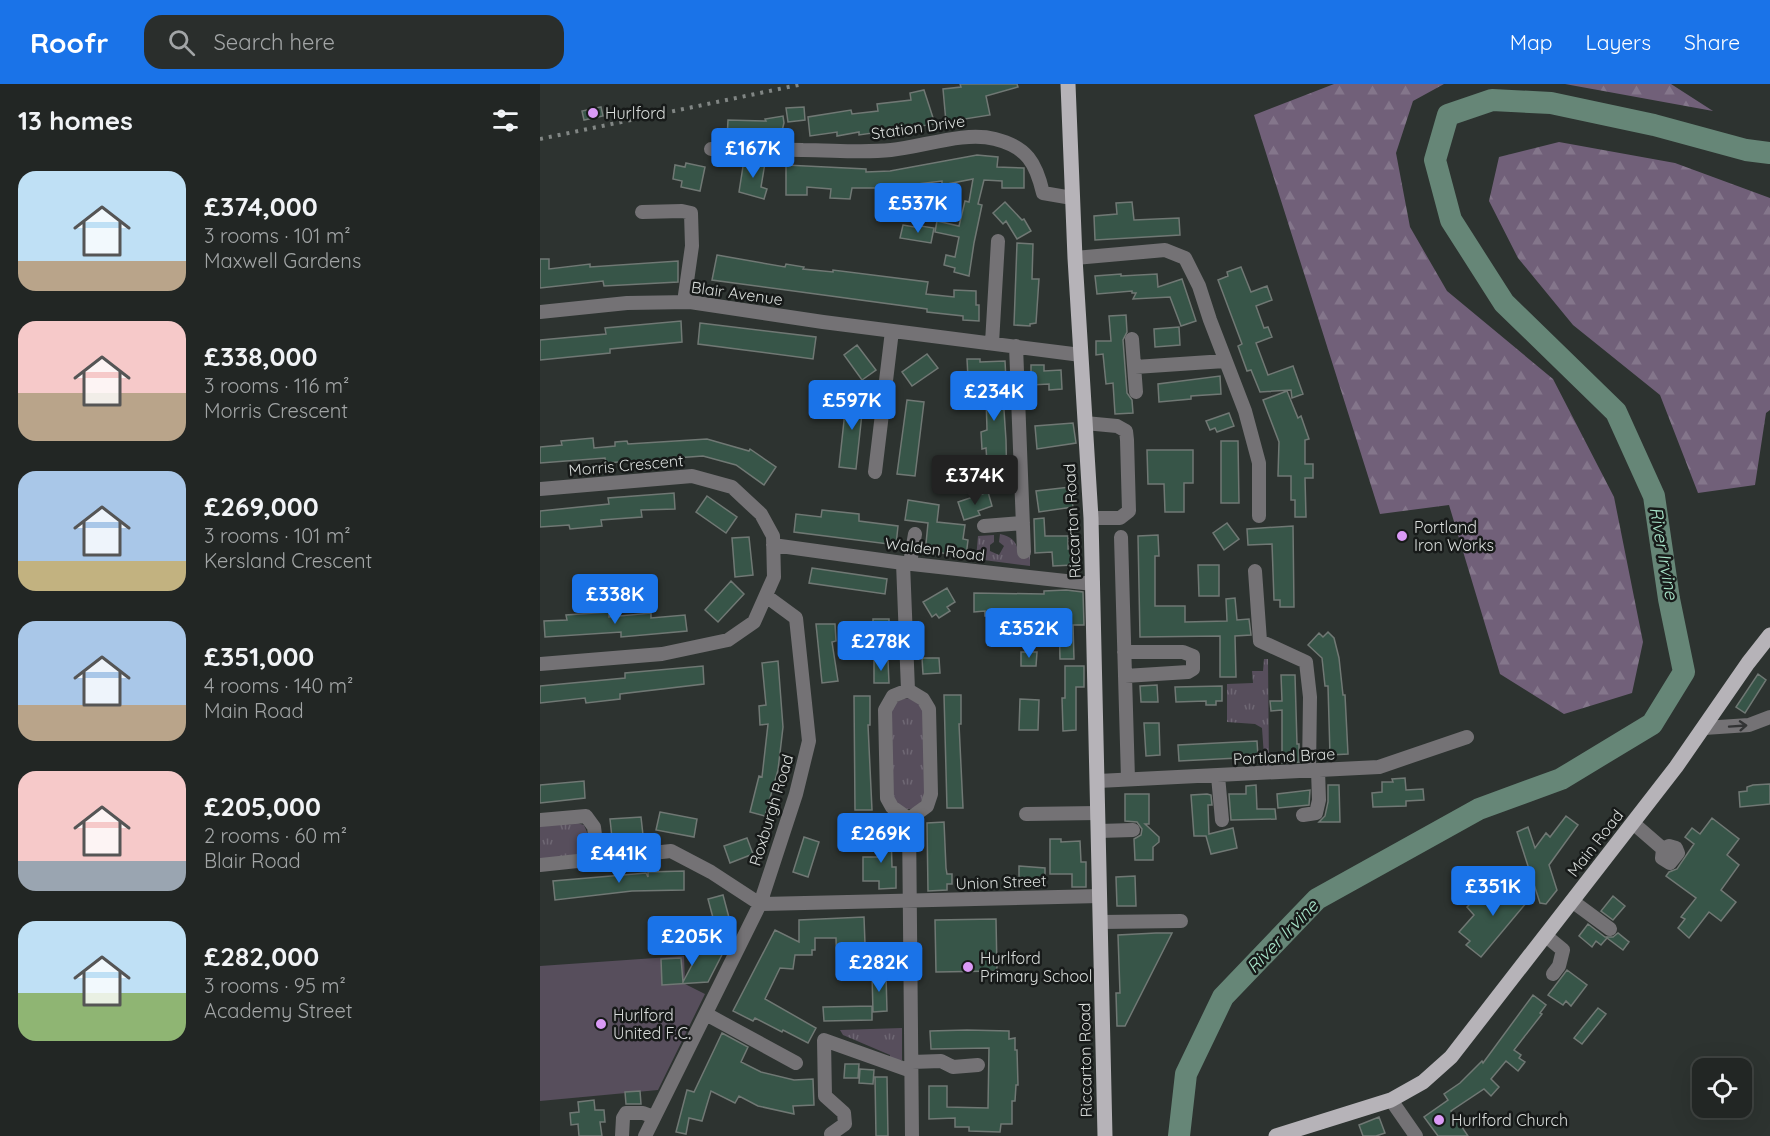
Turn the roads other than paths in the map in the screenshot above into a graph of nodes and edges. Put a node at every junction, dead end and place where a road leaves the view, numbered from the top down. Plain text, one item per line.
1 (1068, 84) edge
2 (711, 149) dead end
3 (1072, 198) junction
4 (642, 212) dead end
5 (998, 242) dead end
6 (1076, 258) junction
7 (684, 302) junction
8 (540, 312) edge
9 (892, 331) junction
10 (1132, 339) dead end
11 (992, 343) junction
12 (1016, 346) junction
13 (1081, 355) junction
14 (1226, 361) junction
15 (1135, 367) junction
16 (1136, 392) dead end
17 (1085, 423) junction
18 (875, 472) dead end
19 (540, 489) edge
20 (1259, 516) dead end
21 (1090, 518) junction
22 (1023, 523) junction
23 (984, 526) dead end
24 (915, 534) dead end
25 (1121, 537) dead end
26 (773, 545) junction
27 (1024, 552) dead end
28 (907, 563) junction
29 (1255, 571) dead end
30 (1093, 584) junction
31 (766, 596) junction
32 (1770, 634) edge
33 (1124, 652) junction
34 (540, 664) edge
35 (1125, 676) junction
36 (908, 690) junction
37 (1770, 717) edge
38 (1704, 728) junction
39 (1467, 737) dead end
40 (1314, 771) junction
41 (1218, 776) junction
42 (1128, 779) junction
43 (1098, 781) junction
44 (1098, 813) junction
45 (1026, 814) dead end
46 (1303, 816) dead end
47 (909, 819) junction
48 (540, 820) edge
49 (1222, 820) dead end
50 (1634, 822) junction
51 (1133, 830) dead end
52 (1099, 831) junction
53 (1664, 849) dead end
54 (598, 859) junction
55 (540, 865) edge
56 (1100, 896) junction
57 (1572, 901) junction
58 (911, 902) junction
59 (760, 904) junction
60 (1181, 921) dead end
61 (1101, 922) junction
62 (1610, 929) dead end
63 (1546, 936) junction
64 (1553, 974) dead end
65 (706, 1014) junction
66 (796, 1063) dead end
67 (978, 1065) dead end
68 (911, 1066) junction
69 (1391, 1100) junction
70 (654, 1117) junction
71 (831, 1134) dead end
72 (1411, 1135) edge
73 (622, 1136) edge
74 (645, 1136) edge
75 (912, 1136) edge
76 (1105, 1136) edge
77 (1276, 1136) edge

1 - 3 main road, Riccarton Road
2 - 3 street, Station Drive
3 - 6 main road, Riccarton Road
4 - 7 street
5 - 11 street
6 - 13 main road, Riccarton Road
6 - 14 street
7 - 8 street, Blair Avenue
7 - 9 street, Blair Avenue
9 - 11 street, Blair Avenue
9 - 18 street
10 - 15 street
11 - 12 street, Blair Avenue
12 - 13 street, Blair Avenue
12 - 22 street
13 - 17 main road, Riccarton Road
14 - 15 street
14 - 20 street
15 - 16 street
17 - 21 main road, Riccarton Road
17 - 21 street
19 - 26 street, Morris Crescent
21 - 30 main road, Riccarton Road
22 - 23 street
22 - 27 street
24 - 28 street
25 - 33 street
26 - 28 street, Walden Road
26 - 31 street, Morris Crescent
28 - 30 street, Walden Road
28 - 36 street
29 - 40 street
30 - 43 main road, Riccarton Road
31 - 34 street, Morris Crescent
31 - 59 street, Roxburgh Road
32 - 38 main road, Main Road
33 - 35 street
33 - 35 street
35 - 42 street
36 - 47 street
36 - 47 street
38 -> 37 street
38 - 50 main road, Main Road
39 - 40 street, Portland Brae
40 - 41 street, Portland Brae
40 - 46 street
41 - 42 street, Portland Brae
41 - 49 street
42 - 43 street, Portland Brae
43 - 44 main road, Riccarton Road
44 - 45 street
44 - 52 main road, Riccarton Road
47 - 58 street
48 - 54 street
50 - 53 street
50 - 57 main road, Main Road
51 - 52 street
52 - 56 main road, Riccarton Road
54 - 55 street
54 - 59 street
56 - 58 street, Union Street
56 - 61 main road, Riccarton Road
57 - 62 street
57 - 63 main road, Main Road
58 - 59 street, Union Street
58 - 68 street
59 - 65 street, Roxburgh Road
60 - 61 street
61 - 76 main road, Riccarton Road
63 - 64 street
63 - 69 main road, Main Road
65 - 66 street
65 - 70 street, Roxburgh Road
67 - 68 street
68 - 71 street
68 - 75 street
69 - 72 street
69 - 77 main road, Main Road
70 - 73 street
70 - 74 street, Roxburgh Road

